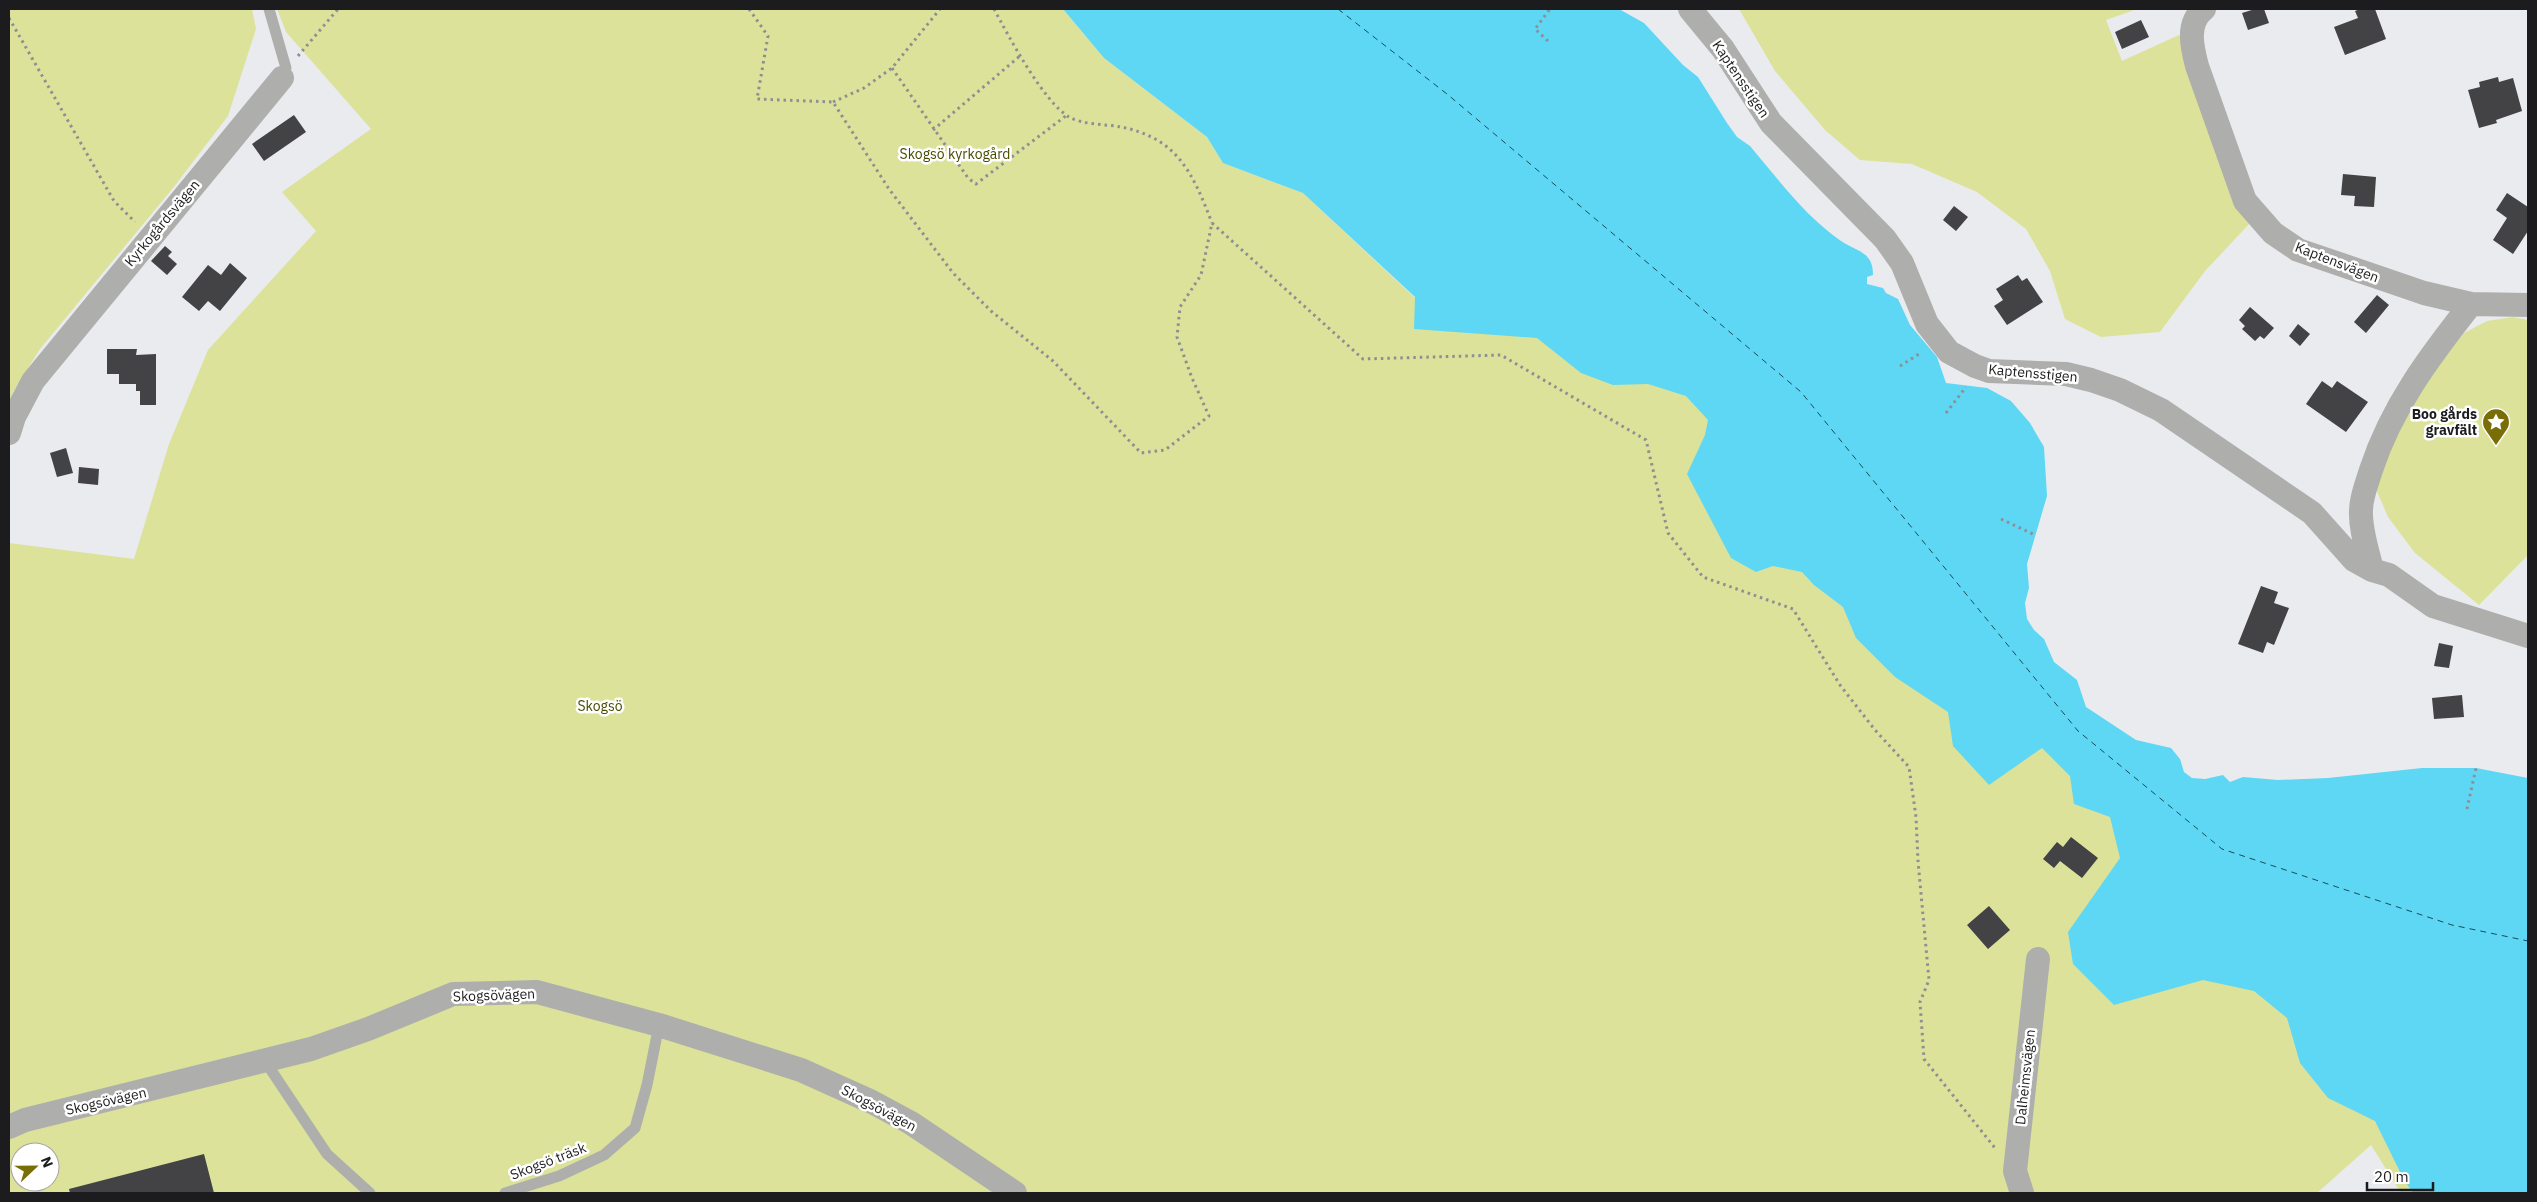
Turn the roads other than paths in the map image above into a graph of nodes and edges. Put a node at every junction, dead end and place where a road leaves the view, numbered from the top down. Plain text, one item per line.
1 (269, 9) edge
2 (1690, 9) edge
3 (2204, 9) edge
4 (284, 73) joint
5 (2471, 304) junction
6 (2528, 305) edge
7 (9, 433) edge
8 (2372, 570) junction
9 (2528, 636) edge
10 (2038, 959) dead end
11 (659, 1025) junction
12 (265, 1062) junction
13 (9, 1127) edge
14 (2018, 1182) edge
15 (370, 1193) edge
16 (505, 1193) edge
17 (1015, 1193) edge

1 - 4 lane
2 - 8 street, Kaptensstigen
3 - 5 street, Kaptensvägen
4 - 7 street, Kyrkogårdsvägen
5 - 6 street, Kaptensvägen
5 - 8 street
8 - 9 street, Kaptensstigen
10 - 14 street, Dalheimsvägen
11 - 12 street, Skogsövägen
11 - 16 lane, Skogsö träsk
11 - 17 street, Skogsövägen
12 - 13 street, Skogsövägen
12 - 15 lane

